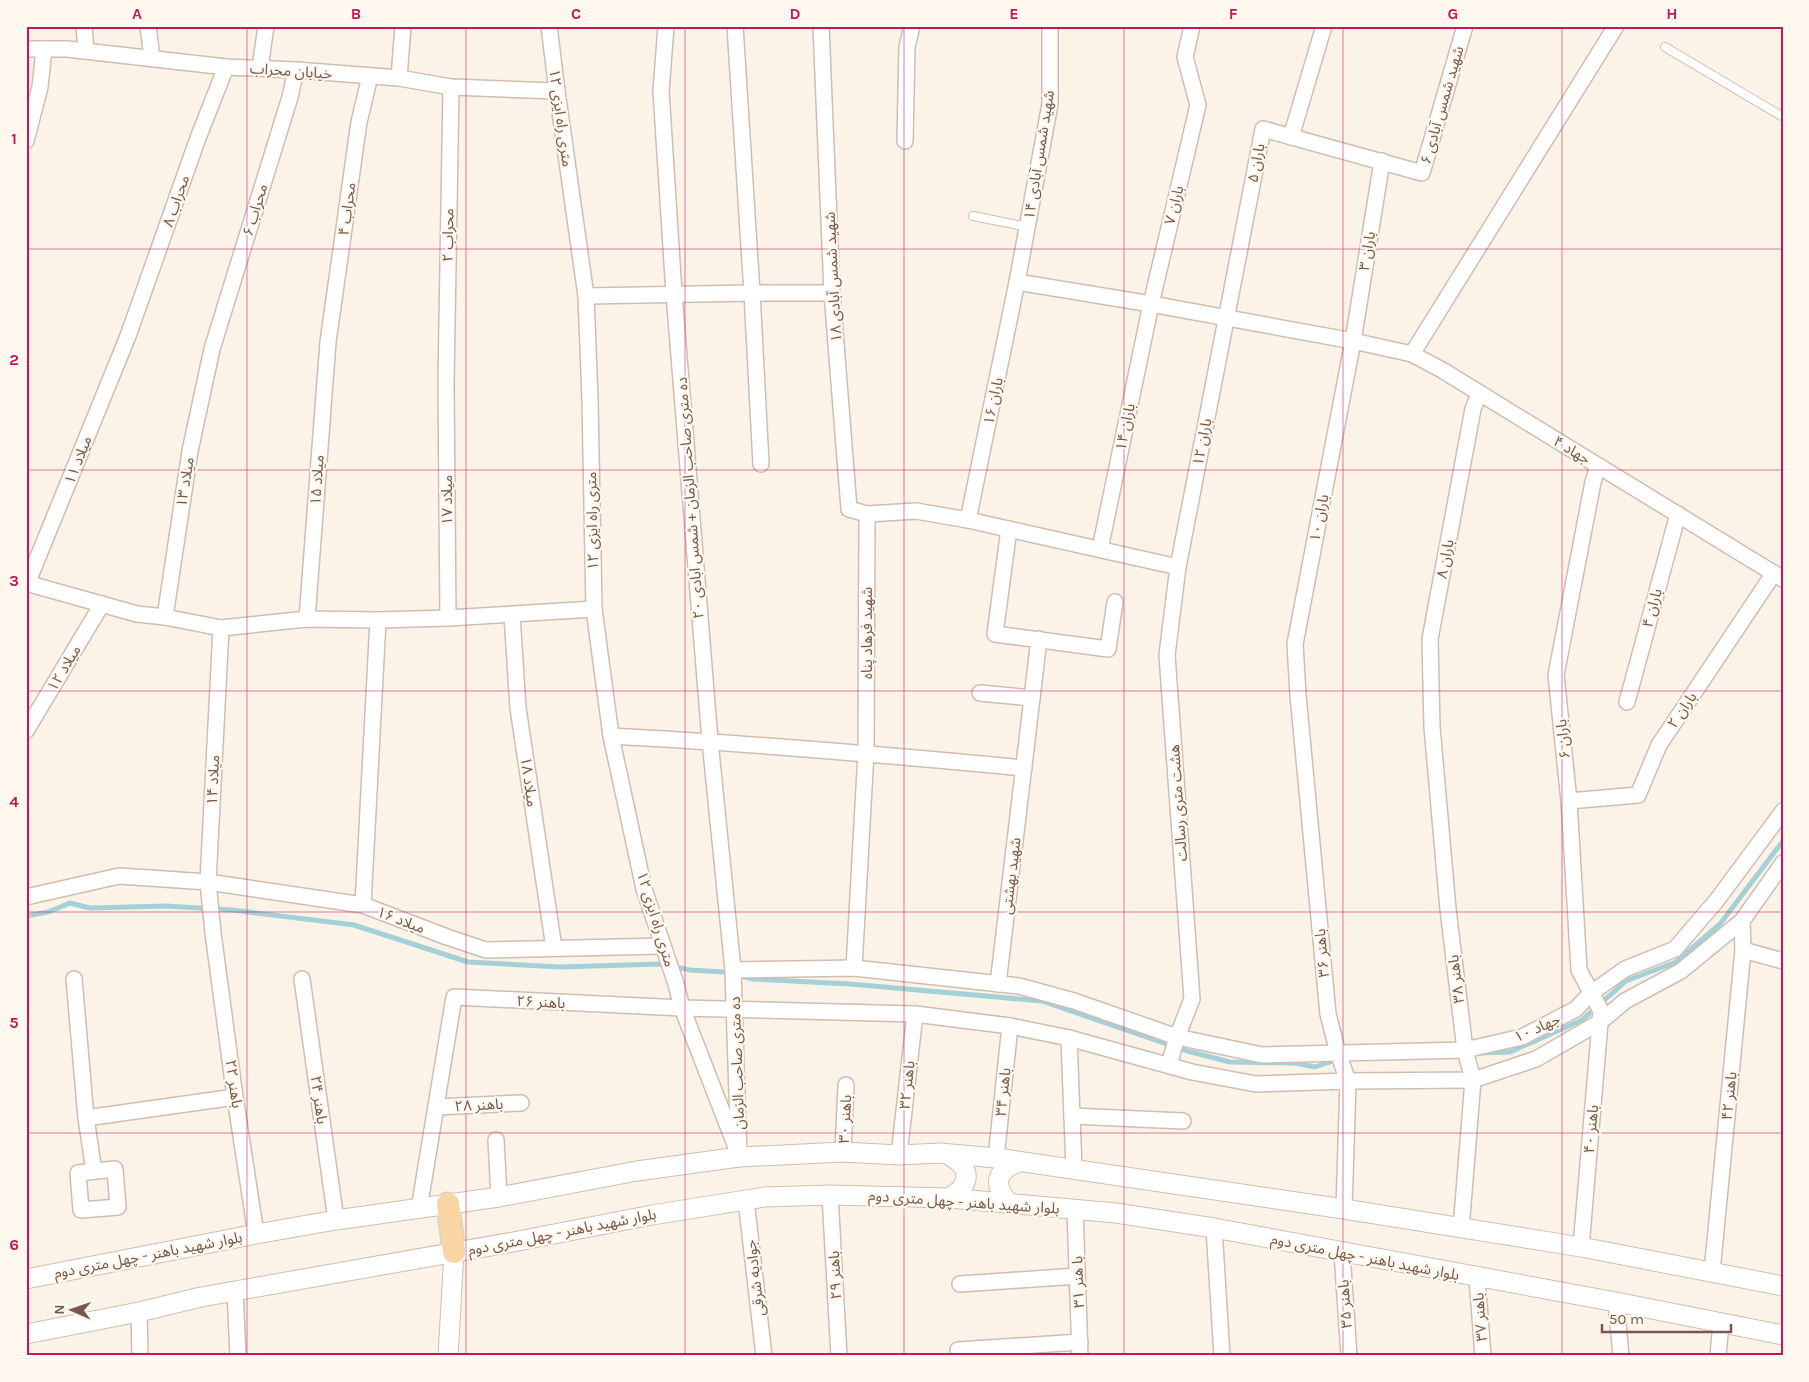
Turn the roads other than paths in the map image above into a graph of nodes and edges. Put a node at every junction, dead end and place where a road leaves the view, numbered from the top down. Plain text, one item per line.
1 (84, 26) edge
2 (148, 26) edge
3 (266, 26) edge
4 (403, 26) edge
5 (549, 26) edge
6 (666, 26) edge
7 (735, 26) edge
8 (821, 26) edge
9 (912, 26) edge
10 (1050, 26) edge
11 (1192, 26) edge
12 (1324, 26) edge
13 (1465, 26) edge
14 (1616, 26) edge
15 (1665, 47) dead end
16 (26, 49) edge
17 (44, 49) junction
18 (86, 51) junction
19 (152, 58) junction
20 (226, 67) junction
21 (260, 68) junction
22 (296, 70) junction
23 (370, 76) junction
24 (399, 78) junction
25 (451, 87) junction
26 (556, 91) junction
27 (1783, 118) edge
28 (1291, 137) junction
29 (26, 141) edge
30 (905, 141) dead end
31 (1382, 161) junction
32 (973, 216) dead end
33 (1028, 227) junction
34 (1017, 282) junction
35 (752, 293) junction
36 (832, 293) junction
37 (674, 294) junction
38 (586, 296) junction
39 (1151, 304) junction
40 (1226, 317) junction
41 (128, 336) joint
42 (1353, 341) junction
43 (328, 342) joint
44 (212, 349) joint
45 (1412, 354) junction
46 (446, 383) joint
47 (1479, 394) junction
48 (761, 464) dead end
49 (1598, 466) junction
50 (868, 514) junction
51 (1678, 514) junction
52 (968, 520) junction
53 (1009, 529) junction
54 (1100, 549) junction
55 (1178, 567) junction
56 (1778, 576) edge
57 (26, 584) edge
58 (1115, 602) dead end
59 (102, 604) junction
60 (594, 609) junction
61 (512, 615) junction
62 (165, 617) junction
63 (307, 618) junction
64 (448, 618) junction
65 (378, 620) junction
66 (221, 628) junction
67 (1038, 640) junction
68 (980, 693) dead end
69 (1298, 695) joint
70 (1032, 698) junction
71 (1627, 702) dead end
72 (1432, 727) joint
73 (26, 731) edge
74 (611, 736) junction
75 (710, 741) junction
76 (866, 752) junction
77 (1024, 768) junction
78 (1569, 801) junction
79 (1783, 811) edge
80 (1783, 863) edge
81 (208, 882) junction
82 (26, 897) edge
83 (363, 905) junction
84 (1742, 921) junction
85 (213, 933) joint
86 (554, 948) junction
87 (665, 950) junction
88 (1743, 950) junction
89 (1783, 960) edge
90 (854, 968) junction
91 (733, 970) junction
92 (74, 979) dead end
93 (302, 980) dead end
94 (998, 984) junction
95 (1596, 1007) junction
96 (682, 1008) junction
97 (736, 1011) junction
98 (915, 1014) junction
99 (1010, 1026) junction
100 (1177, 1037) junction
101 (1069, 1038) junction
102 (1465, 1050) junction
103 (1338, 1053) junction
104 (1168, 1065) junction
105 (1473, 1080) junction
106 (1348, 1081) junction
107 (846, 1085) dead end
108 (235, 1097) junction
109 (521, 1103) dead end
110 (436, 1107) junction
111 (1072, 1116) junction
112 (86, 1118) junction
113 (1183, 1121) dead end
114 (496, 1140) dead end
115 (843, 1152) junction
116 (899, 1155) junction
117 (950, 1155) junction
118 (740, 1157) junction
119 (996, 1158) junction
120 (1019, 1162) junction
121 (1074, 1170) junction
122 (94, 1171) dead end
123 (830, 1195) junction
124 (498, 1197) junction
125 (949, 1198) junction
126 (746, 1200) junction
127 (448, 1204) junction
128 (1010, 1204) junction
129 (418, 1209) junction
130 (1075, 1209) junction
131 (1344, 1209) junction
132 (336, 1220) junction
133 (1214, 1228) junction
134 (1461, 1229) junction
135 (256, 1234) junction
136 (1581, 1247) junction
137 (454, 1252) junction
138 (1342, 1252) junction
139 (1712, 1272) junction
140 (1077, 1276) junction
141 (1477, 1278) junction
142 (26, 1279) edge
143 (960, 1284) dead end
144 (1783, 1286) edge
145 (235, 1291) junction
146 (1616, 1302) junction
147 (138, 1312) junction
148 (1721, 1323) junction
149 (26, 1334) edge
150 (1783, 1335) edge
151 (1080, 1349) edge
152 (958, 1350) dead end
153 (140, 1356) edge
154 (238, 1356) edge
155 (448, 1356) edge
156 (764, 1356) edge
157 (840, 1356) edge
158 (1222, 1356) edge
159 (1349, 1356) edge
160 (1483, 1356) edge
161 (1621, 1356) edge
162 (1718, 1356) edge

1 - 18 street
2 - 19 street
3 - 21 street
4 - 24 street
5 - 26 street, ۱۲ متری راه ایزی
6 - 37 street, ده متری صاحب الزمان + شمس ابادی ۲۰
7 - 35 street
8 - 36 street, شهید شمس آبادی ۱۸
9 - 30 street
10 - 33 street, شهید شمس آبادی ۱۴
11 - 39 street, باران ۷
12 - 28 street
13 - 31 street, شهید شمس آبادی ۶
14 - 45 street
15 - 27 lane
16 - 17 street, خیابان محراب
17 - 18 street, خیابان محراب
17 - 29 street
18 - 19 street, خیابان محراب
19 - 20 street, خیابان محراب
20 - 21 street, خیابان محراب
20 - 41 street, محراب ۸
21 - 22 street, خیابان محراب
22 - 23 street, خیابان محراب
22 - 44 street, محراب ۶
23 - 24 street, خیابان محراب
23 - 43 street, محراب ۴
24 - 25 street, خیابان محراب
25 - 26 street, خیابان محراب
25 - 46 street, محراب ۲
26 - 38 street, ۱۲ متری راه ایزی
28 - 31 street, باران ۵
28 - 40 street, باران ۵
31 - 42 street, باران ۳
32 - 33 lane
33 - 34 street, شهید شمس آبادی ۱۴
34 - 39 street, جهاد ۴
34 - 52 street, باران ۱۶
35 - 36 street
35 - 37 street
35 - 48 street
36 - 50 street, شهید شمس آبادی ۱۸
37 - 38 street
37 - 75 street, ده متری صاحب الزمان + شمس ابادی ۲۰
38 - 60 street, ۱۲ متری راه ایزی
39 - 40 street, جهاد ۴
39 - 54 street, باران ۱۴
40 - 42 street, جهاد ۴
40 - 55 street, باران ۱۲
41 - 57 street, میلاد ۱۱
42 - 45 street, جهاد ۴
42 - 69 street, باران ۱۰
43 - 63 street, میلاد ۱۵
44 - 62 street, میلاد ۱۳
45 - 47 street, جهاد ۴
46 - 64 street, میلاد ۱۷
47 - 49 street, جهاد ۴
47 - 72 street, باران ۸
49 - 51 street, جهاد ۴
49 - 78 street, باران ۶
50 - 52 street
50 - 76 street, شهید فرهاد پناه
51 - 56 street, جهاد ۴
51 - 71 street, باران ۴
52 - 53 street
53 - 54 street
53 - 67 street
54 - 55 street
55 - 100 street, هشت متری رسالت
56 - 78 street, باران ۲
57 - 59 street
58 - 67 street
59 - 62 street
59 - 73 street, میلاد ۱۲
60 - 61 street
60 - 74 street, ۱۲ متری راه ایزی
61 - 64 street
61 - 86 street, میلاد ۱۸
62 - 66 street
63 - 65 street
63 - 66 street
64 - 65 street
65 - 83 street, میلاد ۱۶
66 - 81 street, میلاد ۱۴
67 - 70 street, شهید بهشتی
68 - 70 street
69 - 103 street, باهنر ۳۶
70 - 77 street, شهید بهشتی
72 - 102 street, باهنر ۳۸
74 - 75 street
74 - 87 street, ۱۲ متری راه ایزی
75 - 76 street
75 - 91 street, ده متری صاحب الزمان + شمس ابادی ۲۰
76 - 77 street
76 - 90 street, شهید فرهاد پناه
77 - 94 street, شهید بهشتی
78 - 95 street, باران ۶
79 - 95 street, جهاد ۱۰
80 - 84 street
81 - 82 street
81 - 83 street
81 - 85 street, میلاد ۱۴
83 - 86 street, میلاد ۱۶
84 - 88 street, باهنر ۴۲
84 - 95 street
85 - 108 street, باهنر ۲۲
86 - 87 street, میلاد ۱۶
87 - 96 street, ۱۲ متری راه ایزی
88 - 89 street
88 - 139 street, باهنر ۴۲
90 - 91 street, جهاد ۱۰
90 - 94 street, جهاد ۱۰
91 - 97 street, ده متری صاحب الزمان
92 - 112 street
93 - 132 street, باهنر ۲۴
94 - 100 street, جهاد ۱۰
95 - 102 street, جهاد ۱۰
95 - 105 street
95 - 136 street, باهنر ۴۰
96 - 97 street
96 - 110 street, باهنر ۲۶
96 - 118 street
97 - 98 street
97 - 118 street, ده متری صاحب الزمان
98 - 99 street
98 - 116 street, باهنر ۳۲
99 - 101 street
99 - 119 street, باهنر ۳۴
100 - 103 street, جهاد ۱۰
100 - 104 street, هشت متری رسالت
101 - 104 street
101 - 111 street
102 - 103 street, جهاد ۱۰
102 - 105 street, باهنر ۳۸
103 - 106 street, باهنر ۳۶
104 - 106 street
105 - 106 street
105 - 134 street, باهنر ۳۸
106 - 131 street, باهنر ۳۶
107 - 115 street, باهنر ۳۰
108 - 112 street
108 - 135 street, باهنر ۲۲
109 - 110 street, باهنر ۲۸
110 - 129 street, باهنر ۲۶
111 - 113 street
111 - 121 street
112 - 122 street
114 - 124 street
115 - 116 street, بلوار شهید باهنر - چهل متری دوم
115 - 118 street, بلوار شهید باهنر - چهل متری دوم
116 - 117 street, بلوار شهید باهنر - چهل متری دوم
117 - 119 street, بلوار شهید باهنر - چهل متری دوم
117 - 125 street
118 - 124 street, بلوار شهید باهنر - چهل متری دوم
119 - 120 street, بلوار شهید باهنر - چهل متری دوم
120 - 121 street, بلوار شهید باهنر - چهل متری دوم
120 - 128 street
121 - 131 street, بلوار شهید باهنر - چهل متری دوم
123 - 125 street, بلوار شهید باهنر - چهل متری دوم
123 - 126 street, بلوار شهید باهنر - چهل متری دوم
123 - 157 street, باهنر ۲۹
124 - 127 street, بلوار شهید باهنر - چهل متری دوم
125 - 128 street, بلوار شهید باهنر - چهل متری دوم
126 - 137 street, بلوار شهید باهنر - چهل متری دوم
126 - 156 street, جوادیه شرقی
127 - 129 street, بلوار شهید باهنر - چهل متری دوم
127 - 137 main road
128 - 130 street, بلوار شهید باهنر - چهل متری دوم
129 - 132 street, بلوار شهید باهنر - چهل متری دوم
130 - 133 street, بلوار شهید باهنر - چهل متری دوم
130 - 140 street, با هنر ۳۱
131 - 134 street, بلوار شهید باهنر - چهل متری دوم
132 - 135 street, بلوار شهید باهنر - چهل متری دوم
133 - 138 street, بلوار شهید باهنر - چهل متری دوم
133 - 158 street
134 - 136 street, بلوار شهید باهنر - چهل متری دوم
135 - 142 street, بلوار شهید باهنر - چهل متری دوم
136 - 139 street, بلوار شهید باهنر - چهل متری دوم
137 - 145 street, بلوار شهید باهنر - چهل متری دوم
137 - 155 street
138 - 141 street, بلوار شهید باهنر - چهل متری دوم
138 - 159 street, باهنر ۳۵
139 - 144 street, بلوار شهید باهنر - چهل متری دوم
140 - 143 street
140 - 151 street, با هنر ۳۱
141 - 146 street, بلوار شهید باهنر - چهل متری دوم
141 - 160 street, باهنر ۳۷
145 - 147 street, بلوار شهید باهنر - چهل متری دوم
145 - 154 street
146 - 148 street, بلوار شهید باهنر - چهل متری دوم
146 - 161 street
147 - 149 street, بلوار شهید باهنر - چهل متری دوم
147 - 153 street
148 - 150 street, بلوار شهید باهنر - چهل متری دوم
148 - 162 street
151 - 152 street

